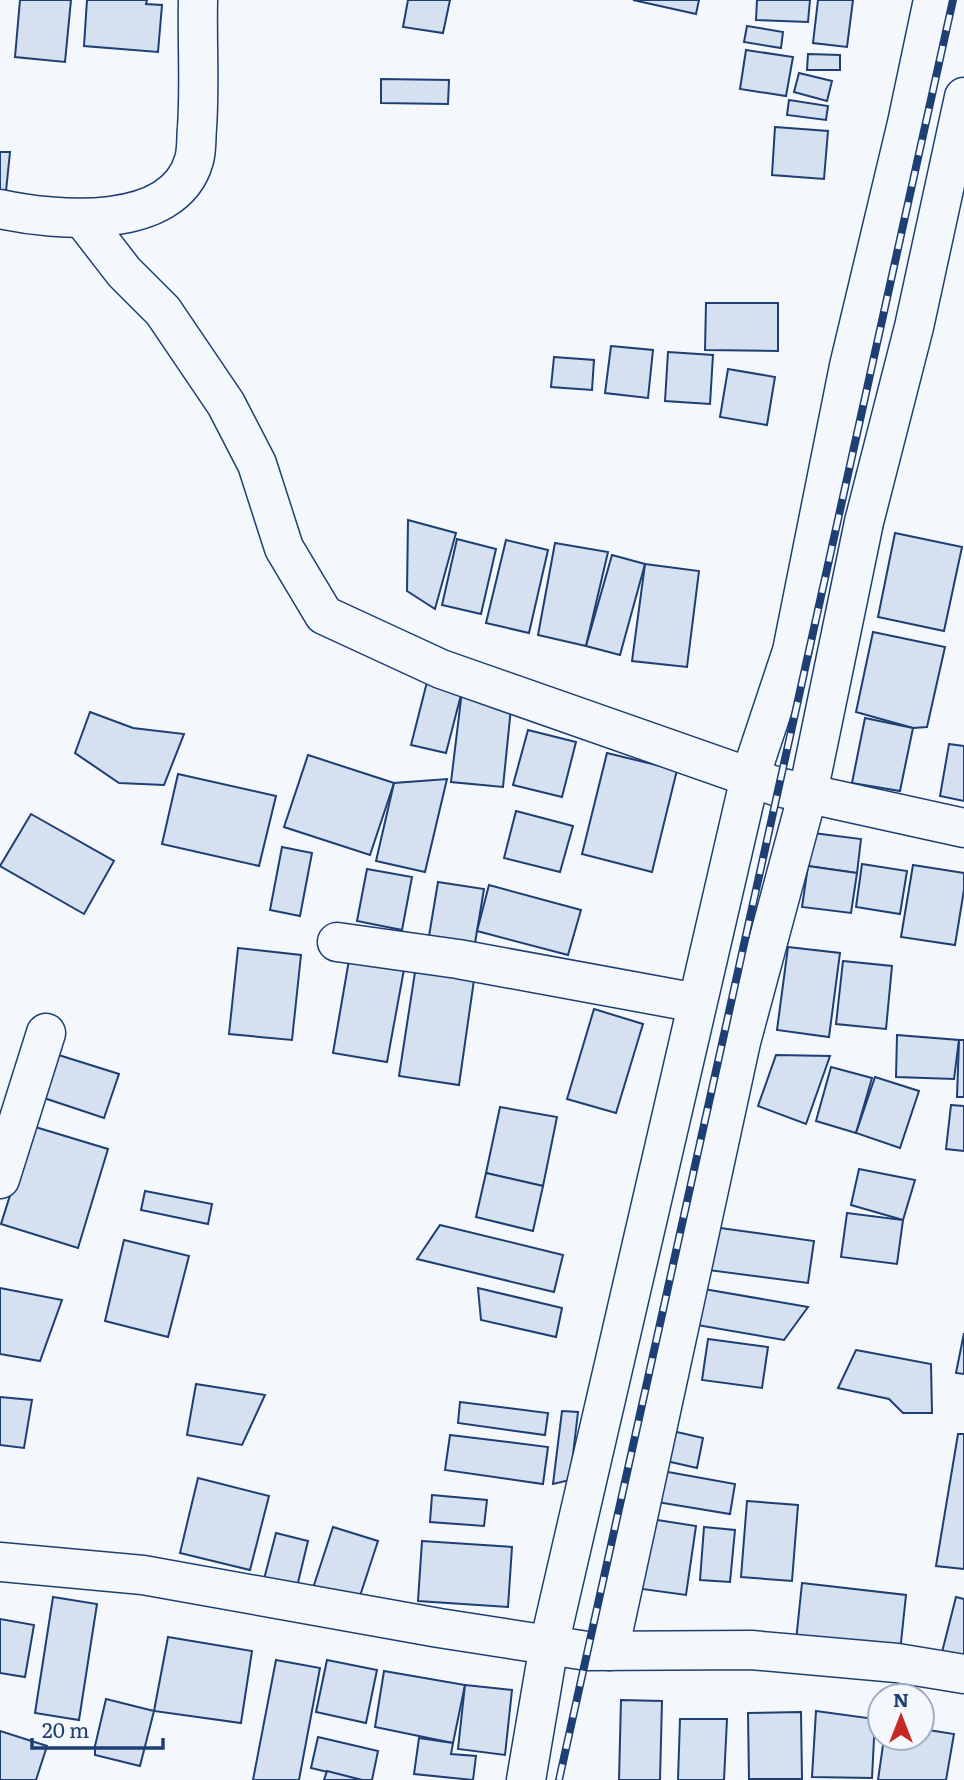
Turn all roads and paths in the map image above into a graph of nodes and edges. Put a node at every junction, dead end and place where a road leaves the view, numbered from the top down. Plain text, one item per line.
1 (198, 0) edge
2 (933, 0) edge
3 (964, 97) edge
4 (0, 209) edge
5 (83, 219) junction
6 (750, 777) junction
7 (808, 793) junction
8 (964, 828) edge
9 (337, 942) dead end
10 (697, 1003) junction
11 (46, 1033) dead end
12 (0, 1178) edge
13 (0, 1562) edge
14 (549, 1645) junction
15 (609, 1651) junction
16 (964, 1674) edge
17 (526, 1780) edge

1 - 5 street
2 - 6 street
3 - 7 street
4 - 5 street
5 - 6 street
6 - 7 street
6 - 10 street
7 - 8 street
7 - 15 street
9 - 10 street
10 - 14 street
11 - 12 street
13 - 14 street
14 - 15 street
14 - 17 street
15 - 16 street

